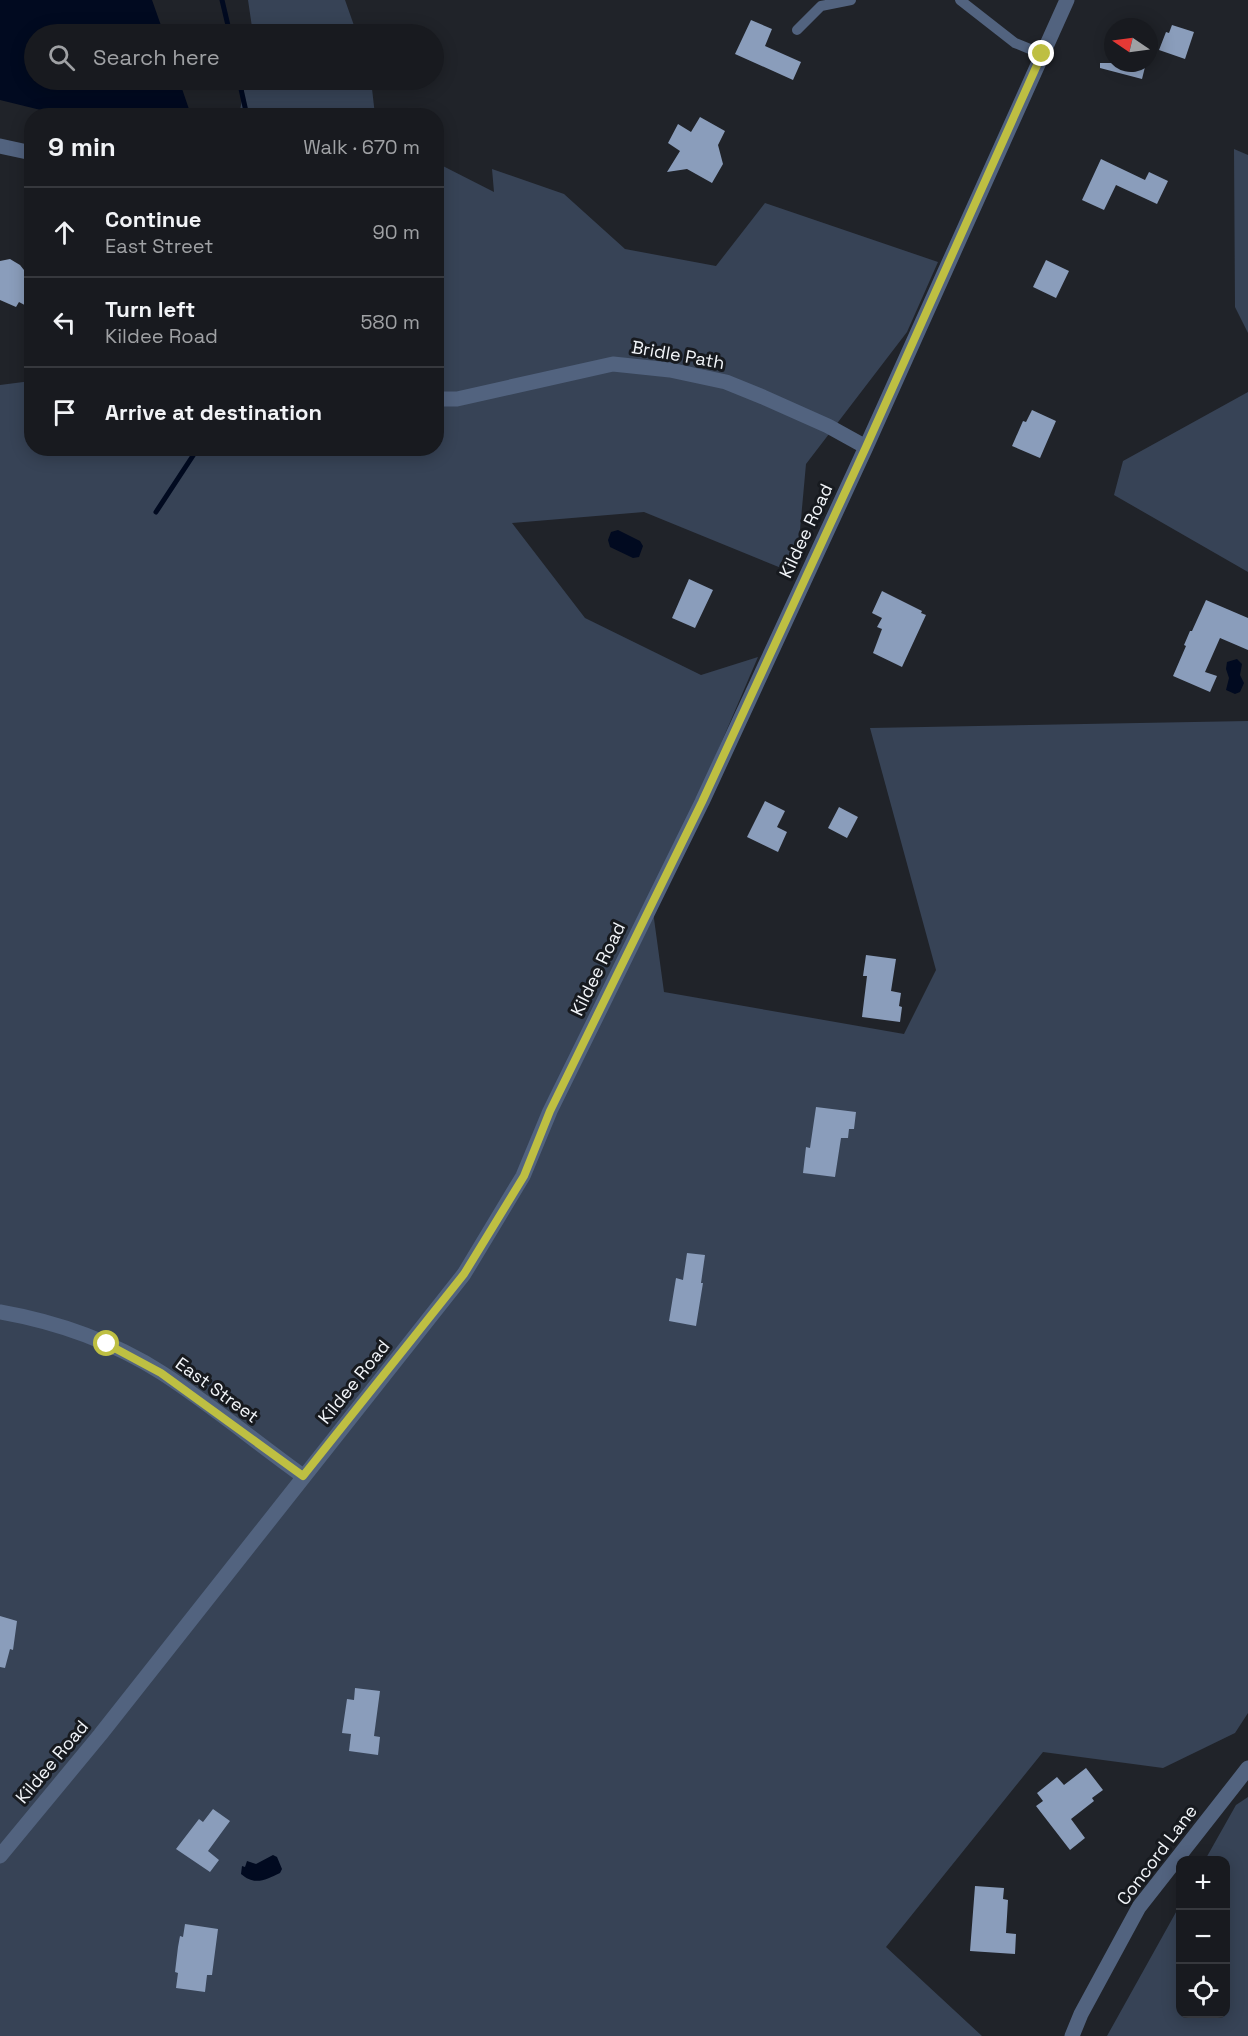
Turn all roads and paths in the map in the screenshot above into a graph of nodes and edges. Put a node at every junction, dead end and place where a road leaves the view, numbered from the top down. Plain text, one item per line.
1 (851, 0) edge
2 (960, 0) edge
3 (1067, 0) edge
4 (797, 30) dead end
5 (1042, 54) junction
6 (0, 147) edge
7 (24, 152) edge
8 (444, 399) edge
9 (866, 447) junction
10 (0, 1312) edge
11 (303, 1476) junction
12 (1248, 1768) edge
13 (0, 1856) edge
14 (1072, 2036) edge

1 - 4 lane
2 - 5 lane
3 - 5 street, Kildee Road
5 - 9 street, Kildee Road
6 - 7 street
8 - 9 street, Bridle Path
9 - 11 street, Kildee Road
10 - 11 street, East Street
11 - 13 street, Kildee Road
12 - 14 street, Concord Lane

